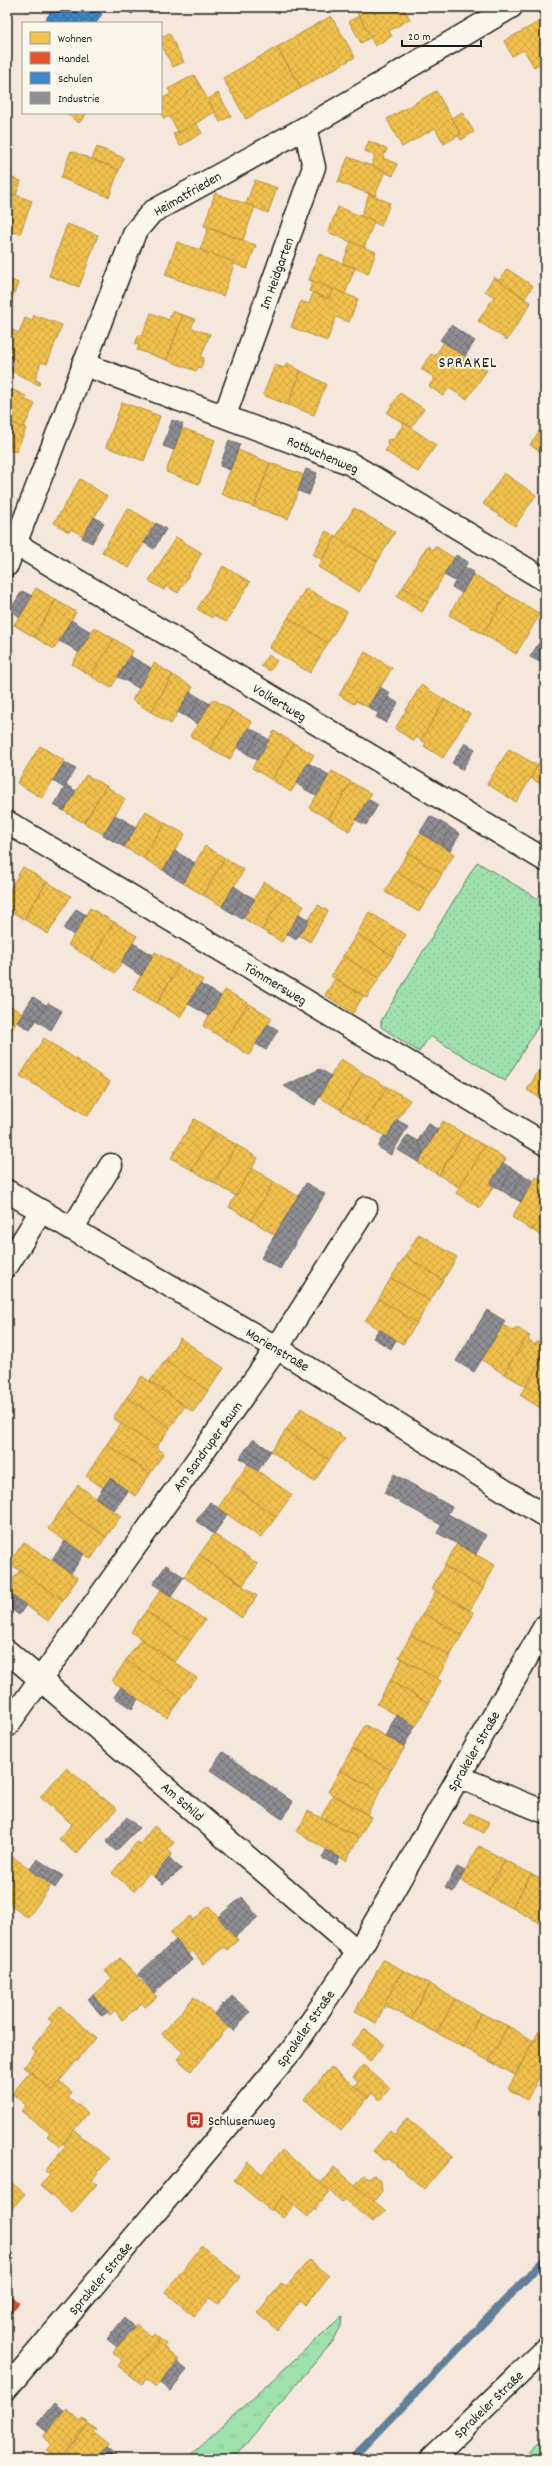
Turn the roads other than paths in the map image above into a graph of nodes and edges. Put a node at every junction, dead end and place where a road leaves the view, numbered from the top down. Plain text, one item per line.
1 (511, 7) edge
2 (305, 128) junction
3 (83, 364) junction
4 (225, 415) junction
5 (16, 544) junction
6 (7, 565) edge
7 (545, 580) edge
8 (7, 822) edge
9 (545, 860) edge
10 (545, 1144) edge
11 (111, 1166) dead end
12 (7, 1191) edge
13 (366, 1208) dead end
14 (41, 1211) junction
15 (72, 1229) junction
16 (7, 1266) edge
17 (277, 1348) junction
18 (545, 1516) edge
19 (545, 1626) edge
20 (7, 1651) edge
21 (40, 1679) junction
22 (7, 1726) edge
23 (458, 1777) junction
24 (545, 1812) edge
25 (358, 1952) junction
26 (545, 2349) edge
27 (7, 2388) edge
28 (431, 2459) edge

1 - 2 street, Heimatfrieden
2 - 3 street, Heimatfrieden
2 - 4 street, Im Heidgarten
3 - 4 street, Rotbuchenweg
3 - 5 street, Heimatfrieden
4 - 7 street, Rotbuchenweg
5 - 6 street, Heimatfrieden
5 - 9 street, Volkertweg
8 - 10 street, Tömmersweg
11 - 15 street
12 - 14 street, Marienstraße
13 - 17 street, Am Sandruper Baum
14 - 15 street, Marienstraße
14 - 16 street
15 - 17 street, Marienstraße
17 - 18 street, Marienstraße
17 - 21 street, Am Sandruper Baum
19 - 23 street, Sprakeler Straße
20 - 21 street, Am Schild
21 - 22 street, Am Sandruper Baum
21 - 25 street, Am Schild
23 - 24 street
23 - 25 street, Sprakeler Straße
25 - 27 street, Sprakeler Straße
26 - 28 street, Sprakeler Straße

